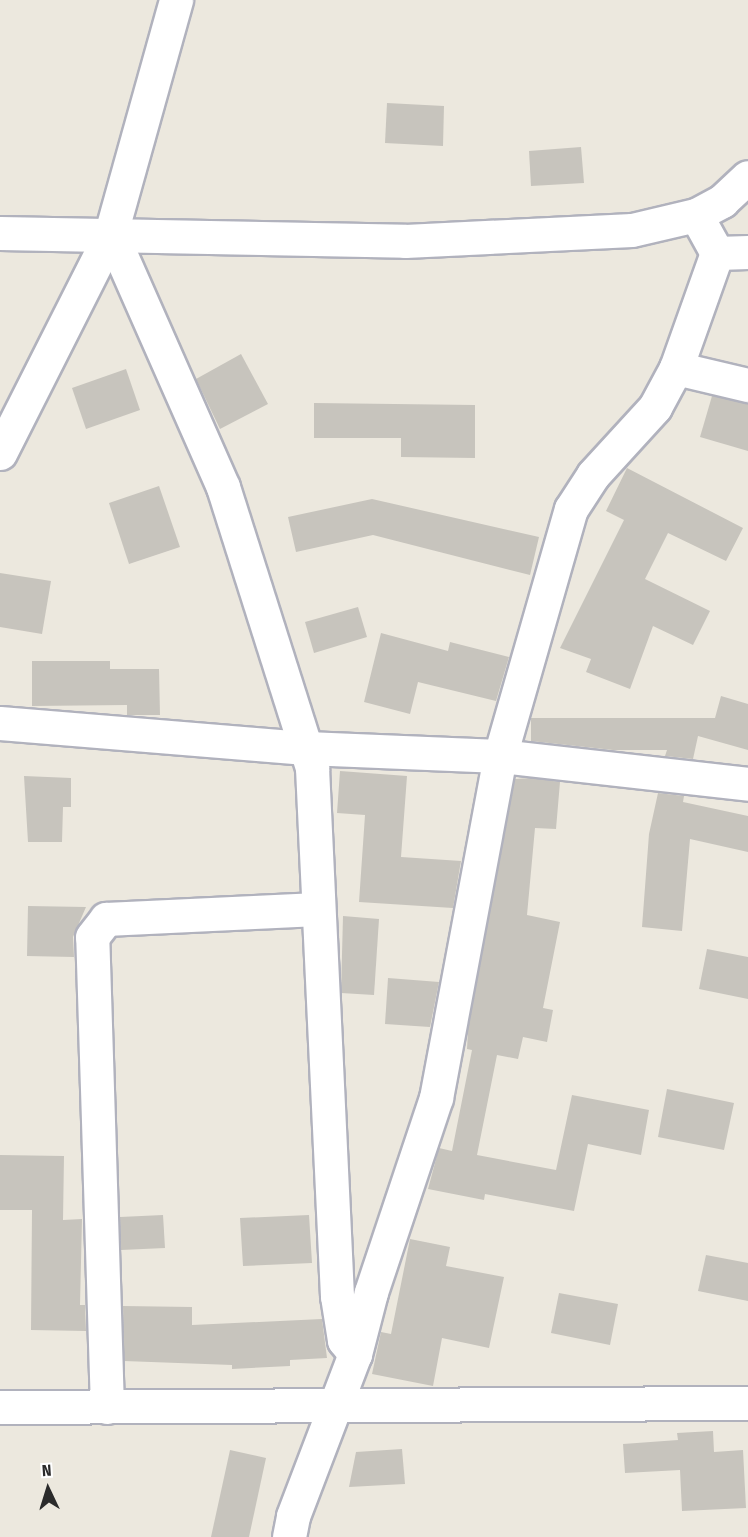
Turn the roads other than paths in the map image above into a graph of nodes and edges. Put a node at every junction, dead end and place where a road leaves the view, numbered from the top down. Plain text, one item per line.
1 (176, 0) edge
2 (748, 177) edge
3 (696, 215) junction
4 (0, 233) edge
5 (111, 233) junction
6 (733, 253) edge
7 (676, 368) junction
8 (748, 385) edge
9 (0, 453) edge
10 (0, 723) edge
11 (306, 748) junction
12 (500, 756) junction
13 (748, 784) edge
14 (317, 909) junction
15 (355, 1354) junction
16 (335, 1403) junction
17 (748, 1403) edge
18 (0, 1407) edge
19 (107, 1407) junction
20 (289, 1537) edge

1 - 5 street
2 - 3 street
3 - 5 street
3 - 6 street
4 - 5 street
5 - 9 street
5 - 11 street
6 - 7 street
7 - 8 street
7 - 12 street
10 - 11 street
11 - 12 street
11 - 14 street
12 - 13 street
12 - 15 street
14 - 15 street
14 - 19 street
15 - 16 street
16 - 17 street
16 - 19 street
16 - 20 street
18 - 19 street

